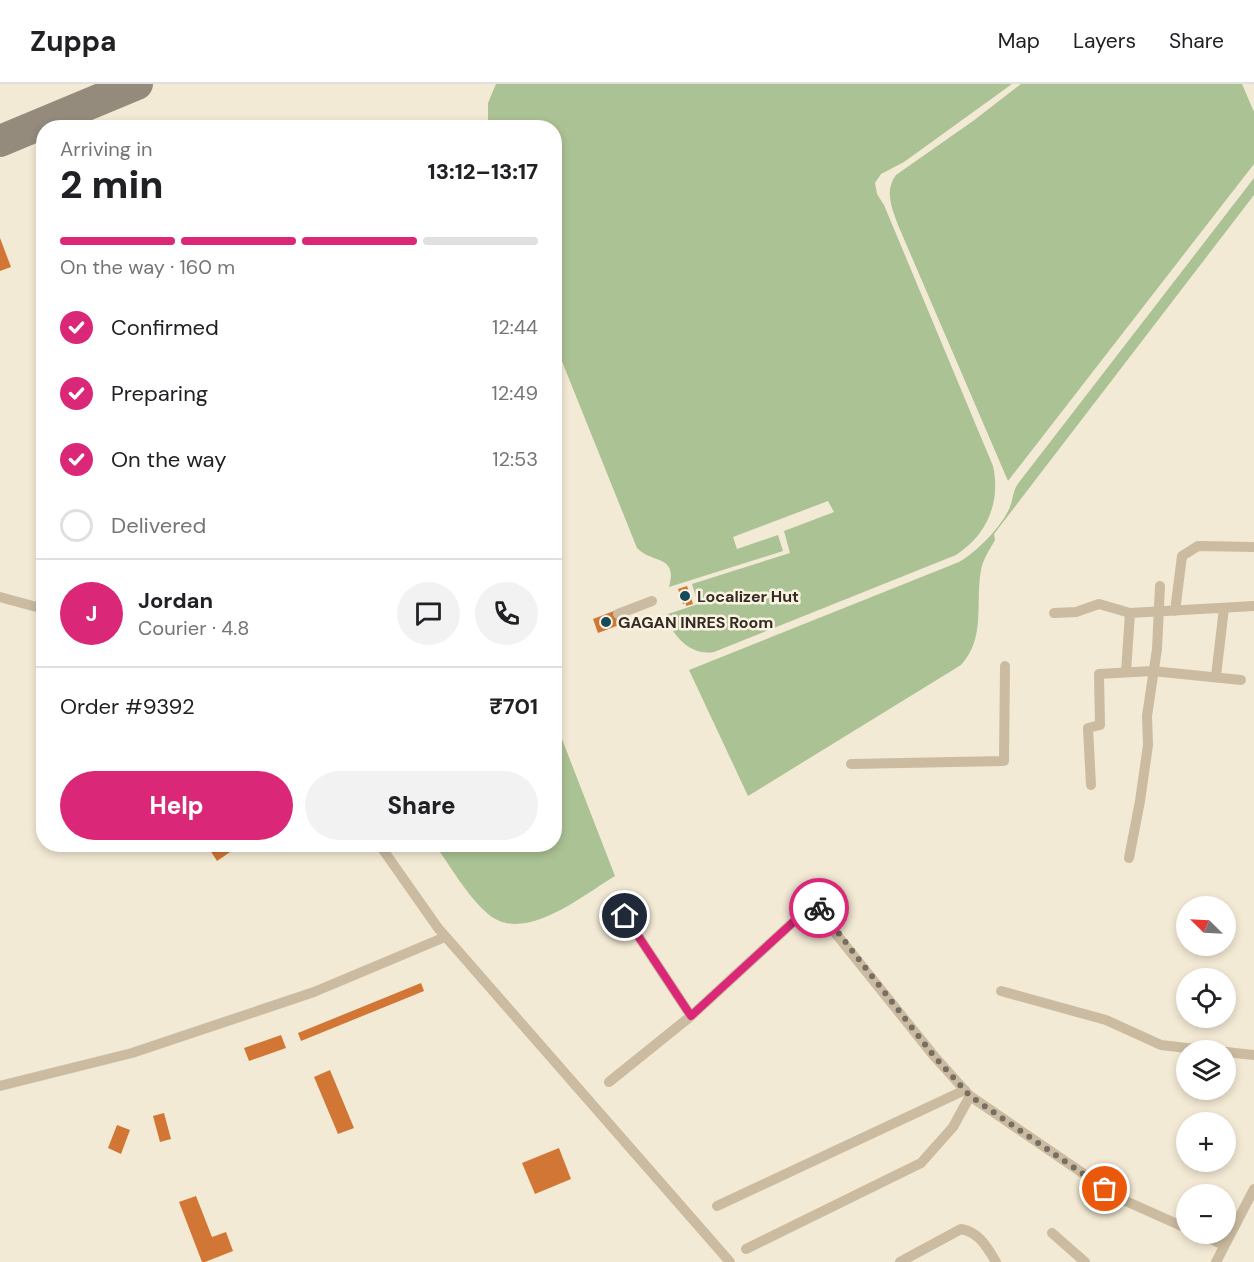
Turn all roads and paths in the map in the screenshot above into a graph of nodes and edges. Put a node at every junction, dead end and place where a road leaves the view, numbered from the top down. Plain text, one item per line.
1 (1254, 547) edge
2 (1160, 586) dead end
3 (0, 597) edge
4 (652, 601) dead end
5 (36, 606) edge
6 (1254, 606) edge
7 (1224, 608) junction
8 (1175, 611) junction
9 (1159, 612) junction
10 (1054, 613) dead end
11 (1130, 613) junction
12 (618, 614) dead end
13 (1005, 666) dead end
14 (1152, 671) junction
15 (1126, 672) junction
16 (1216, 676) junction
17 (1241, 680) dead end
18 (851, 764) dead end
19 (1091, 785) dead end
20 (385, 852) edge
21 (1129, 858) dead end
22 (625, 916) dead end
23 (445, 936) junction
24 (1001, 991) dead end
25 (691, 1016) junction
26 (1176, 1047) edge
27 (1236, 1053) edge
28 (1254, 1054) edge
29 (609, 1082) dead end
30 (0, 1086) edge
31 (968, 1094) junction
32 (1254, 1189) edge
33 (717, 1206) dead end
34 (1176, 1224) edge
35 (1052, 1233) dead end
36 (1224, 1245) joint
37 (746, 1249) dead end
38 (730, 1262) edge
39 (900, 1262) edge
40 (996, 1262) edge
41 (1085, 1262) edge
42 (1216, 1262) edge

1 - 8 street
2 - 9 street
3 - 5 street
4 - 12 street
6 - 7 street
7 - 8 street
7 - 16 street
8 - 9 street
9 - 11 street
9 - 14 street
10 - 11 street
11 - 15 street
13 - 18 street
14 - 15 street
14 - 16 street
14 - 21 street
15 - 19 street
16 - 17 street
20 - 23 street
22 - 25 street
23 - 30 street
23 - 38 street
24 - 26 street
25 - 29 street
25 - 31 street
27 - 28 street
31 - 33 street
31 - 34 street
31 - 37 street
32 - 36 street
35 - 41 street
36 - 42 street
39 - 40 street

